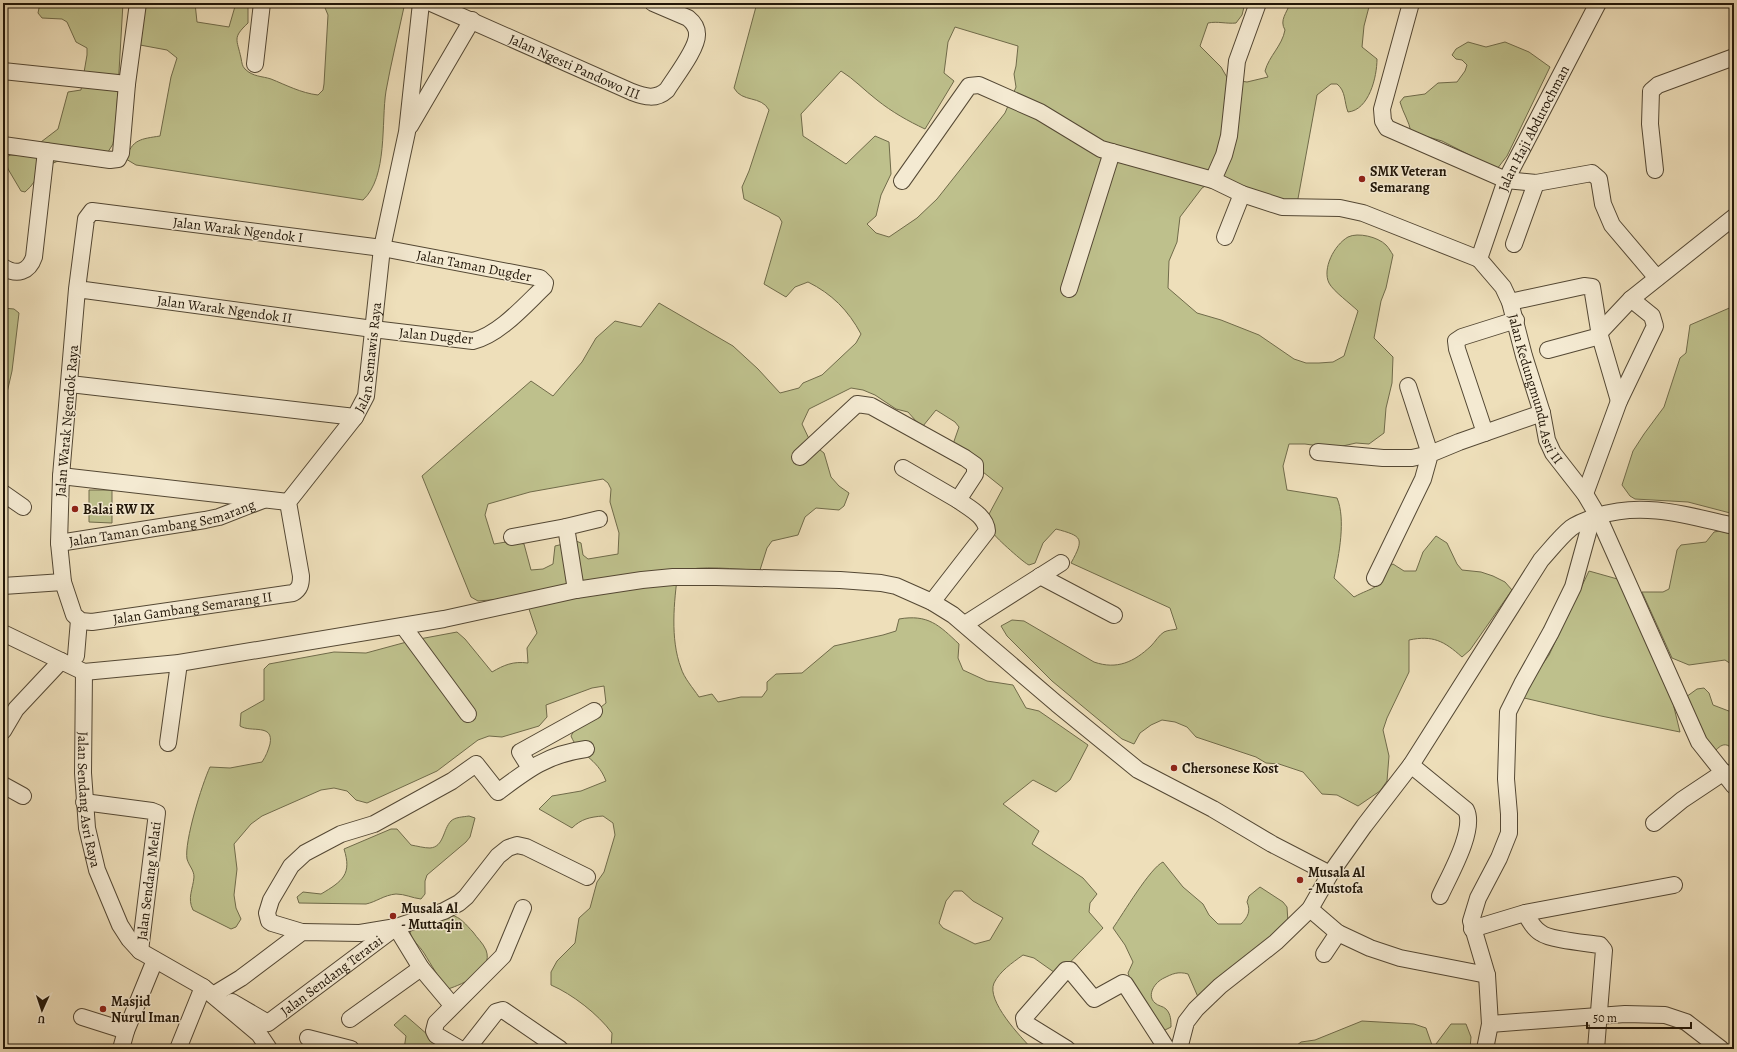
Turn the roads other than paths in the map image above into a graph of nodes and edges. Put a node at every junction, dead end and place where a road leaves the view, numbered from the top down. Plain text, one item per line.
1 (138, 3) edge
2 (262, 3) edge
3 (421, 3) edge
4 (431, 3) edge
5 (653, 3) edge
6 (1258, 3) edge
7 (1412, 3) edge
8 (1598, 3) edge
9 (472, 20) junction
10 (1734, 57) edge
11 (255, 64) dead end
12 (3, 71) edge
13 (127, 84) junction
14 (407, 132) junction
15 (3, 145) edge
16 (40, 150) junction
17 (1112, 152) junction
18 (1655, 170) dead end
19 (1213, 180) junction
20 (1506, 180) junction
21 (902, 181) dead end
22 (1536, 183) junction
23 (1242, 194) junction
24 (95, 211) joint
25 (1734, 217) edge
26 (1225, 237) dead end
27 (1514, 244) dead end
28 (382, 248) junction
29 (1479, 259) junction
30 (3, 268) edge
31 (1657, 278) junction
32 (77, 289) junction
33 (1069, 289) dead end
34 (1631, 299) junction
35 (1510, 302) junction
36 (516, 314) joint
37 (1516, 320) junction
38 (373, 329) junction
39 (1599, 334) junction
40 (1548, 350) dead end
41 (70, 384) junction
42 (1408, 386) dead end
43 (1619, 401) junction
44 (1542, 413) junction
45 (355, 417) junction
46 (1485, 433) junction
47 (1318, 452) dead end
48 (1430, 454) junction
49 (800, 457) dead end
50 (903, 468) dead end
51 (61, 476) junction
52 (3, 492) edge
53 (1586, 494) junction
54 (264, 500) junction
55 (958, 500) junction
56 (288, 502) junction
57 (22, 507) dead end
58 (1595, 517) junction
59 (599, 519) dead end
60 (1734, 526) edge
61 (566, 527) junction
62 (512, 537) dead end
63 (59, 543) junction
64 (1061, 563) dead end
65 (1040, 576) junction
66 (1375, 578) dead end
67 (63, 582) junction
68 (3, 586) edge
69 (576, 590) junction
70 (932, 602) junction
71 (1114, 615) dead end
72 (85, 621) junction
73 (965, 624) junction
74 (403, 626) junction
75 (3, 633) edge
76 (76, 656) dead end
77 (61, 661) junction
78 (179, 662) junction
79 (84, 672) junction
80 (594, 711) dead end
81 (468, 714) dead end
82 (3, 731) edge
83 (542, 740) junction
84 (168, 743) dead end
85 (586, 749) dead end
86 (550, 758) junction
87 (1411, 765) junction
88 (530, 768) junction
89 (1724, 772) junction
90 (3, 785) edge
91 (1734, 786) edge
92 (23, 796) dead end
93 (84, 802) junction
94 (1654, 823) dead end
95 (1330, 874) junction
96 (587, 878) dead end
97 (1674, 885) dead end
98 (1440, 896) dead end
99 (523, 908) dead end
100 (1310, 909) junction
101 (1526, 913) junction
102 (396, 927) junction
103 (1472, 929) junction
104 (302, 932) junction
105 (1338, 933) junction
106 (140, 951) junction
107 (1324, 954) dead end
108 (155, 960) junction
109 (422, 968) junction
110 (1487, 975) junction
111 (211, 991) junction
112 (452, 1005) junction
113 (1599, 1016) junction
114 (82, 1017) dead end
115 (350, 1019) dead end
116 (1490, 1024) junction
117 (126, 1031) junction
118 (308, 1038) dead end
119 (121, 1049) edge
120 (178, 1049) edge
121 (269, 1049) edge
122 (351, 1049) edge
123 (460, 1049) edge
124 (560, 1049) edge
125 (1067, 1049) edge
126 (1167, 1049) edge
127 (1179, 1049) edge
128 (1486, 1049) edge
129 (1596, 1049) edge
130 (1721, 1049) edge

1 - 13 street
2 - 11 street
3 - 14 street, Jalan Semawis Raya
4 - 9 street, Jalan Ngesti Pandowo III
5 - 9 street, Jalan Ngesti Pandowo III
6 - 19 street
7 - 20 street
8 - 20 street, Jalan Haji Abdurochman
9 - 14 street, Jalan Semawis Raya
10 - 18 street
12 - 13 street
13 - 16 street
14 - 28 street, Jalan Semawis Raya
15 - 16 street
16 - 30 street
17 - 19 street
17 - 21 street
17 - 33 street
19 - 23 street
20 - 22 street
20 - 29 street, Jalan Haji Abdurochman
22 - 27 street
22 - 31 street
23 - 26 street
23 - 29 street
24 - 28 street, Jalan Warak Ngendok I
24 - 32 street, Jalan Warak Ngendok Raya
25 - 31 street
28 - 36 street, Jalan Taman Dugder
28 - 38 street, Jalan Semawis Raya
29 - 35 street, Jalan Kedungmundu Asri II
31 - 34 street
32 - 38 street, Jalan Warak Ngendok II
32 - 41 street, Jalan Warak Ngendok Raya
34 - 39 street
34 - 43 street
35 - 37 street, Jalan Kedungmundu Asri II
35 - 39 street
36 - 38 street, Jalan Dugder
37 - 44 street, Jalan Kedungmundu Asri II
37 - 46 street
38 - 45 street, Jalan Semawis Raya
39 - 40 street
39 - 43 street
41 - 45 street, Jalan Semawis Raya
41 - 51 street, Jalan Warak Ngendok Raya
42 - 48 street
43 - 53 street
44 - 46 street
44 - 53 street, Jalan Kedungmundu Asri II
45 - 56 street
46 - 48 street
47 - 48 street
48 - 66 street
49 - 55 street
50 - 55 street
51 - 54 street, Jalan Taman Gambang Semarang
51 - 63 street, Jalan Warak Ngendok Raya
52 - 57 street
53 - 58 street, Jalan Kedungmundu Asri II
54 - 56 street, Jalan Taman Gambang Semarang
54 - 63 street, Jalan Taman Gambang Semarang
55 - 70 street
56 - 72 street, Jalan Gambang Semarang II
58 - 60 street
58 - 87 street
58 - 89 street, Jalan Kedungmundu Asri II
58 - 103 street
59 - 61 street
61 - 62 street
61 - 69 street
63 - 67 street, Jalan Warak Ngendok Raya
64 - 65 street
65 - 71 street
65 - 73 street
67 - 68 street
67 - 72 street, Jalan Warak Ngendok Raya
69 - 70 street
69 - 74 street
70 - 73 street
72 - 76 street
73 - 95 street
74 - 78 street
74 - 81 street
75 - 77 street
77 - 79 street
77 - 82 street
78 - 79 street
78 - 84 street
79 - 93 street, Jalan Sendang Asri Raya
80 - 83 street
83 - 86 street
83 - 88 street
85 - 86 street
86 - 88 street
87 - 95 street
87 - 98 street
88 - 104 street
89 - 91 street, Jalan Kedungmundu Asri II
89 - 94 street
90 - 92 street
93 - 106 street, Jalan Sendang Asri Raya
93 - 106 street, Jalan Sendang Melati
95 - 100 street
96 - 102 street
97 - 101 street
99 - 112 street
100 - 105 street
100 - 127 street
101 - 103 street
101 - 113 street
102 - 104 street
102 - 109 street
102 - 111 street, Jalan Sendang Teratai
103 - 110 street
104 - 111 street
105 - 107 street
105 - 110 street
106 - 108 street, Jalan Sendang Asri Raya
108 - 111 street, Jalan Sendang Asri Raya
108 - 117 street
109 - 112 street
109 - 115 street
110 - 116 street
111 - 120 street
111 - 121 street, Jalan Sendang Asri Raya
112 - 123 street
113 - 116 street
113 - 129 street
113 - 130 street
114 - 117 street
116 - 128 street
117 - 119 street
118 - 122 street
123 - 124 street
125 - 126 street

